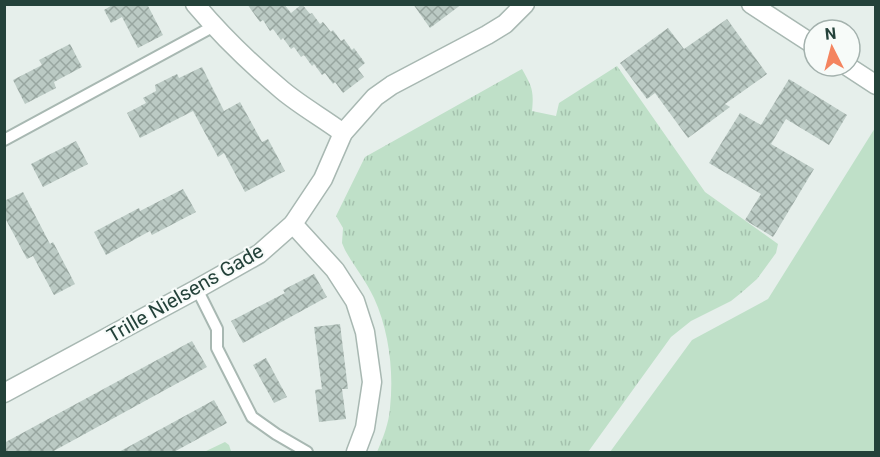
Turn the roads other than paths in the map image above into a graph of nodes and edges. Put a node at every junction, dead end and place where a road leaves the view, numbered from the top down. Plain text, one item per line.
1 (195, 4) edge
2 (525, 4) edge
3 (751, 4) edge
4 (213, 26) junction
5 (802, 37) edge
6 (862, 76) edge
7 (876, 85) edge
8 (343, 133) junction
9 (4, 140) edge
10 (292, 224) junction
11 (198, 289) junction
12 (4, 393) edge
13 (307, 453) edge
14 (356, 453) edge

1 - 4 street
2 - 8 street, Trille Nielsens Gade
3 - 5 street
4 - 8 street
4 - 9 lane
6 - 7 street
8 - 10 street, Trille Nielsens Gade
10 - 11 street, Trille Nielsens Gade
10 - 14 street
11 - 12 street, Trille Nielsens Gade
11 - 13 lane

